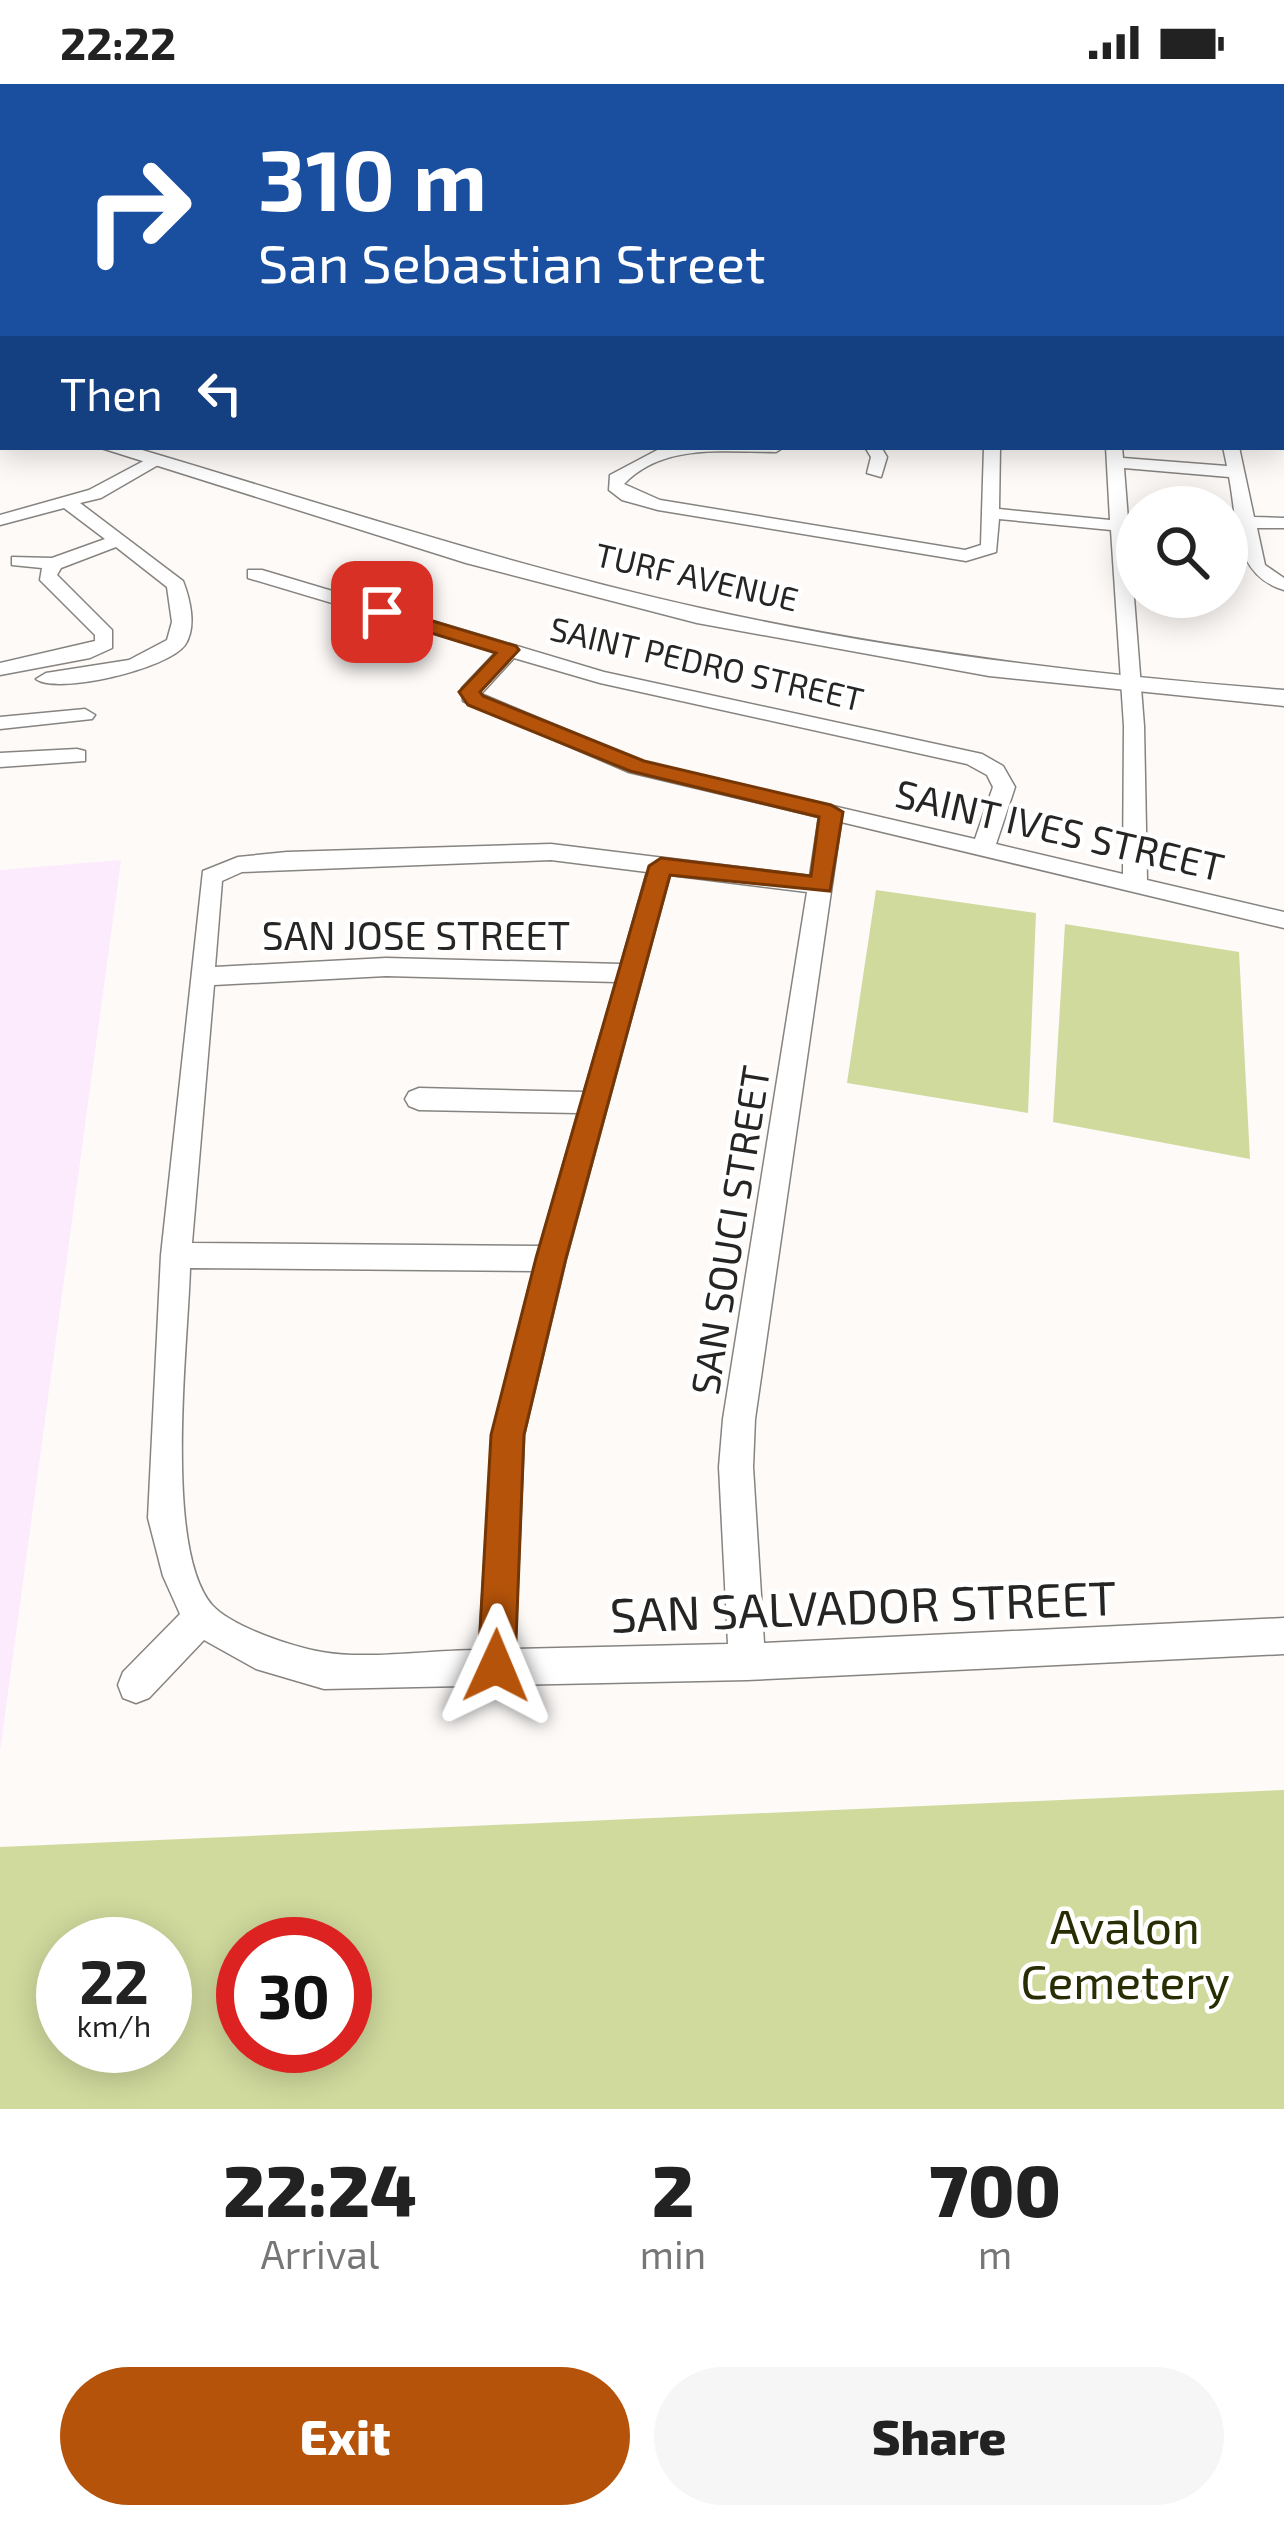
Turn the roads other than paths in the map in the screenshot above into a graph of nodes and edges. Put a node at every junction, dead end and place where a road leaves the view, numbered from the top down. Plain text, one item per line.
1 (120, 450) edge
2 (673, 450) edge
3 (875, 450) edge
4 (992, 450) edge
5 (1231, 450) edge
6 (1115, 454) edge
7 (158, 461) junction
8 (1235, 472) junction
9 (875, 473) dead end
10 (1117, 486) edge
11 (1239, 486) edge
12 (69, 503) junction
13 (991, 513) junction
14 (0, 520) edge
15 (1248, 522) joint
16 (1284, 523) edge
17 (1116, 526) edge
18 (118, 540) junction
19 (18, 561) dead end
20 (54, 564) junction
21 (255, 574) dead end
22 (1284, 584) edge
23 (1126, 618) edge
24 (509, 650) junction
25 (0, 669) edge
26 (0, 684) edge
27 (1131, 684) junction
28 (1284, 698) edge
29 (85, 716) dead end
30 (0, 723) edge
31 (77, 756) dead end
32 (0, 760) edge
33 (831, 812) junction
34 (984, 847) junction
35 (661, 866) junction
36 (1135, 882) junction
37 (821, 886) junction
38 (1284, 920) edge
39 (631, 973) junction
40 (202, 977) junction
41 (419, 1099) dead end
42 (594, 1103) junction
43 (176, 1255) junction
44 (551, 1258) junction
45 (200, 1618) junction
46 (1284, 1636) edge
47 (748, 1662) junction
48 (496, 1666) junction
49 (136, 1685) dead end

1 - 7 main road, TURF AVENUE
2 - 13 street
3 - 9 street
4 - 13 street
5 - 8 street
6 - 8 street
6 - 10 street
7 - 12 street
7 - 27 main road, TURF AVENUE
8 - 11 street
12 - 14 street
12 - 18 street
13 - 17 street
15 - 16 street
15 - 22 street
18 - 20 street
18 - 26 street
19 - 20 street
20 - 25 street
21 - 24 street, SAINT PEDRO STREET
23 - 27 street
24 - 33 street, SAINT IVES STREET
24 - 34 street, SAINT PEDRO STREET
27 - 28 main road, TURF AVENUE
27 - 36 street
29 - 30 street
31 - 32 street
33 - 34 street, SAINT IVES STREET
33 - 37 street, SAN SOUCI STREET
34 - 36 street, SAINT IVES STREET
35 - 37 street
35 - 39 street
35 - 40 street
36 - 38 street, SAINT IVES STREET
37 - 47 street, SAN SOUCI STREET
39 - 40 street, SAN JOSE STREET
39 - 42 street
40 - 43 street
41 - 42 street
42 - 44 street
43 - 44 street
43 - 45 street
44 - 48 street
45 - 48 street, SAN SALVADOR STREET
45 - 49 street
46 - 47 street, SAN SALVADOR STREET
47 - 48 street, SAN SALVADOR STREET

